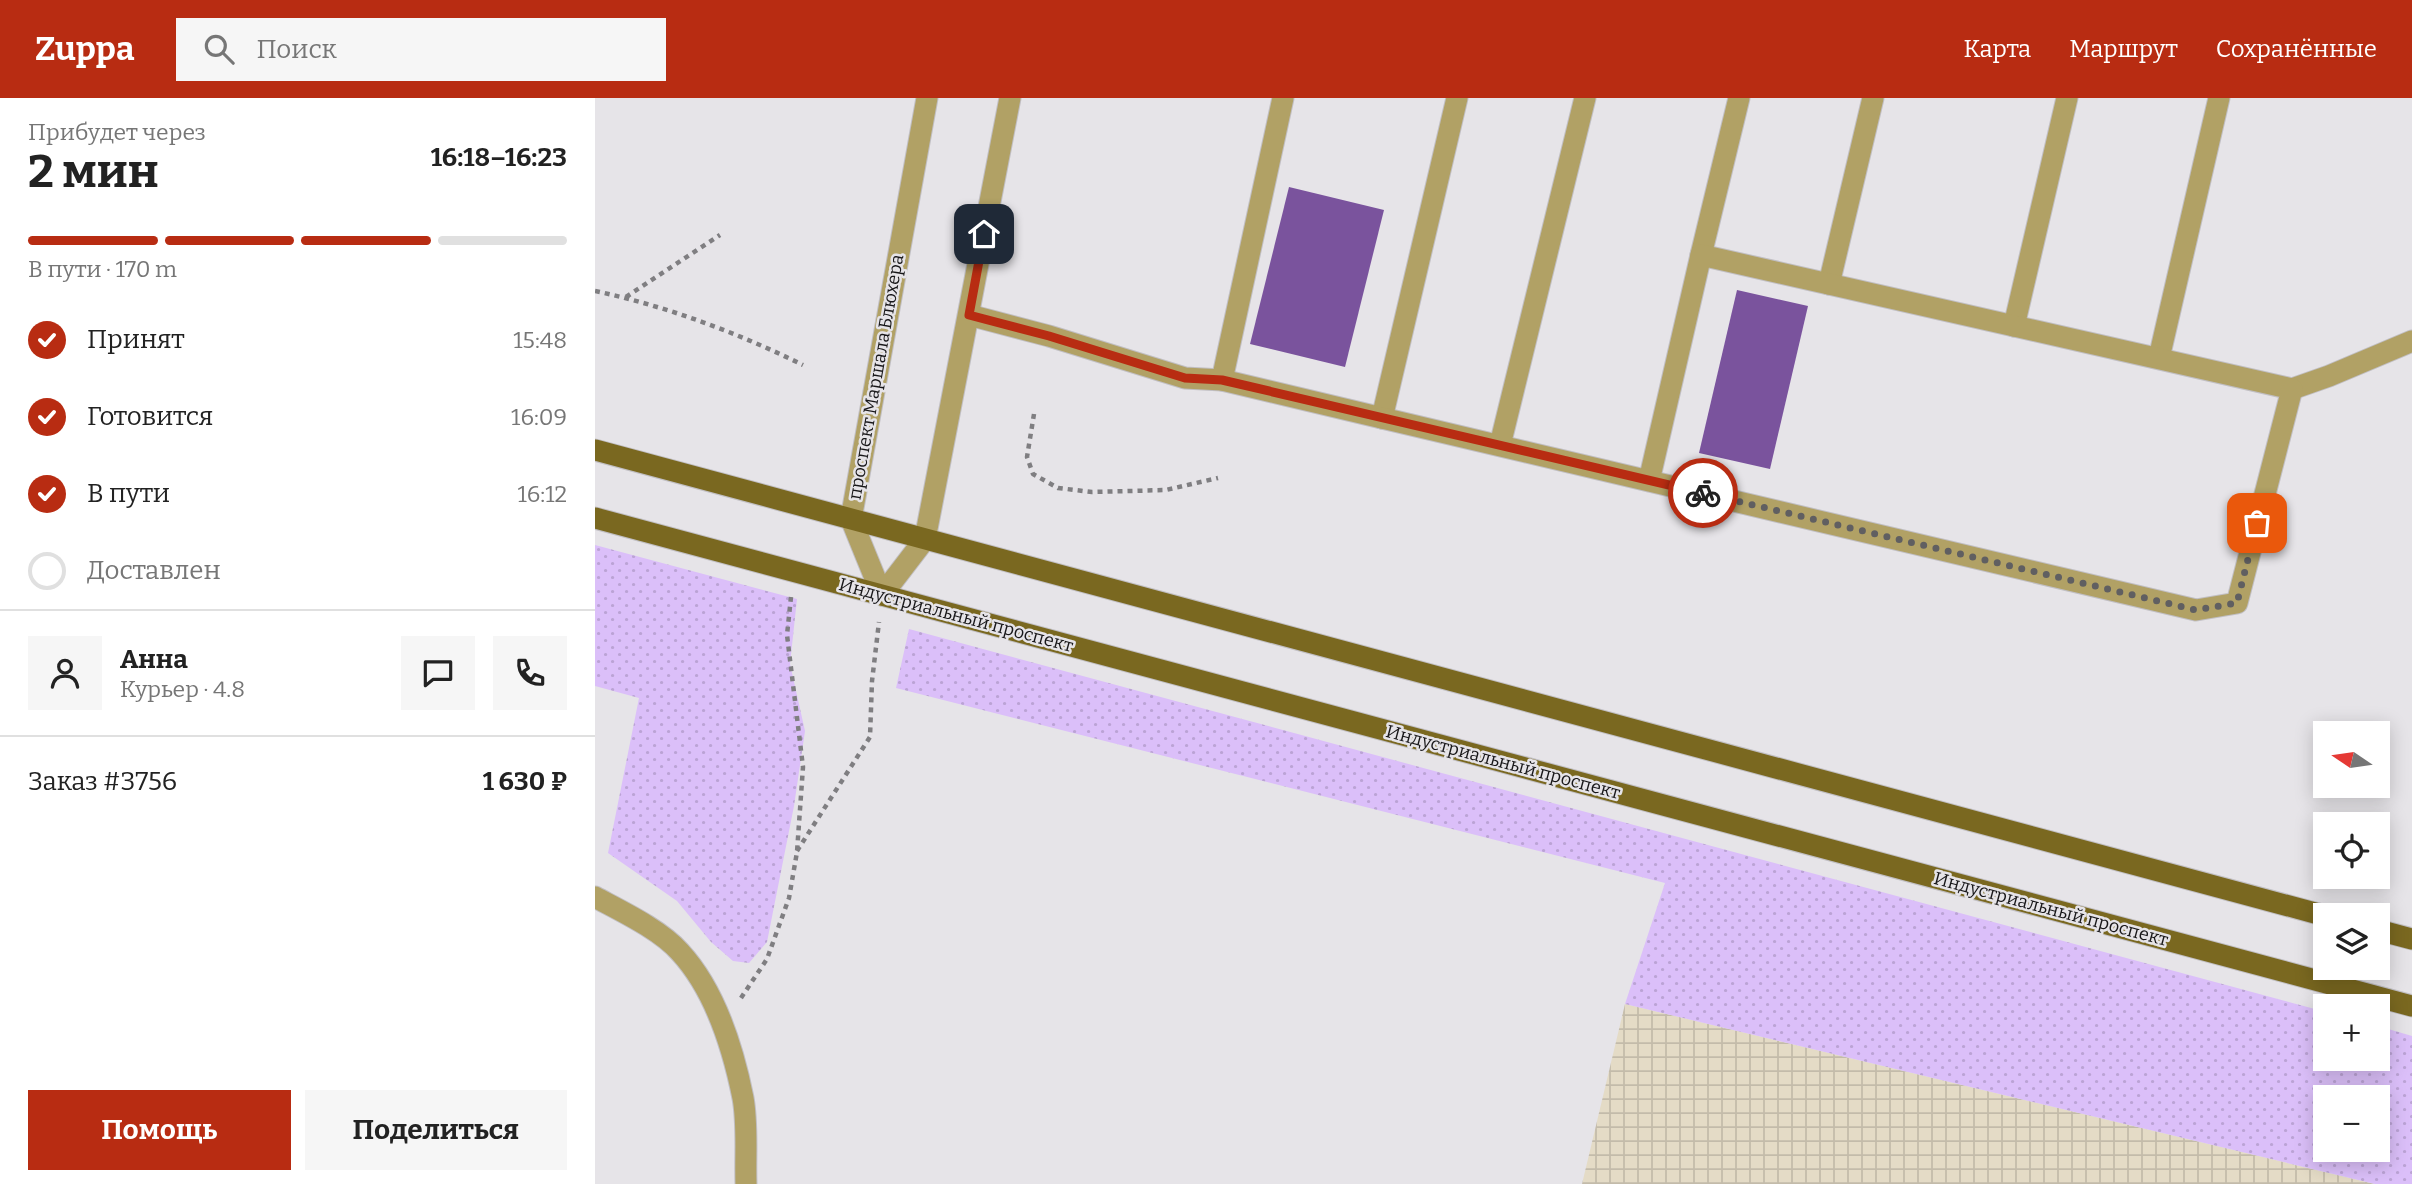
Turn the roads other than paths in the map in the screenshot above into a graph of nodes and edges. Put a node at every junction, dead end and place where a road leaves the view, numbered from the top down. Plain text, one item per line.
1 (927, 98) edge
2 (1010, 98) edge
3 (1283, 98) edge
4 (1457, 98) edge
5 (1585, 98) edge
6 (1739, 98) edge
7 (1873, 98) edge
8 (2067, 98) edge
9 (2219, 98) edge
10 (1701, 255) junction
11 (1829, 284) junction
12 (969, 315) junction
13 (2014, 326) junction
14 (2412, 341) edge
15 (2158, 358) junction
16 (1222, 380) junction
17 (2291, 388) junction
18 (1382, 418) junction
19 (1500, 445) junction
20 (595, 450) edge
21 (1649, 481) junction
22 (595, 518) edge
23 (851, 519) junction
24 (925, 539) junction
25 (882, 595) junction
26 (595, 897) edge
27 (2313, 913) edge
28 (2390, 933) edge
29 (2412, 939) edge
30 (2412, 1006) edge
31 (746, 1184) edge

1 - 23 street, проспект Маршала Блюхера
2 - 12 street
3 - 16 street
4 - 18 street
5 - 19 street
6 - 10 street
7 - 11 street
8 - 13 street
9 - 15 street
10 - 11 street
10 - 21 street
11 - 13 street
12 - 16 street
12 - 24 street
13 - 15 street
14 - 17 street
15 - 17 street
16 - 18 street
17 - 21 street
18 - 19 street
19 - 21 street
20 - 23 main road
22 - 25 main road, Индустриальный проспект
23 - 24 main road
23 - 25 street, проспект Маршала Блюхера
24 - 25 street
24 - 27 main road
25 - 30 main road, Индустриальный проспект
26 - 31 street
28 - 29 main road

